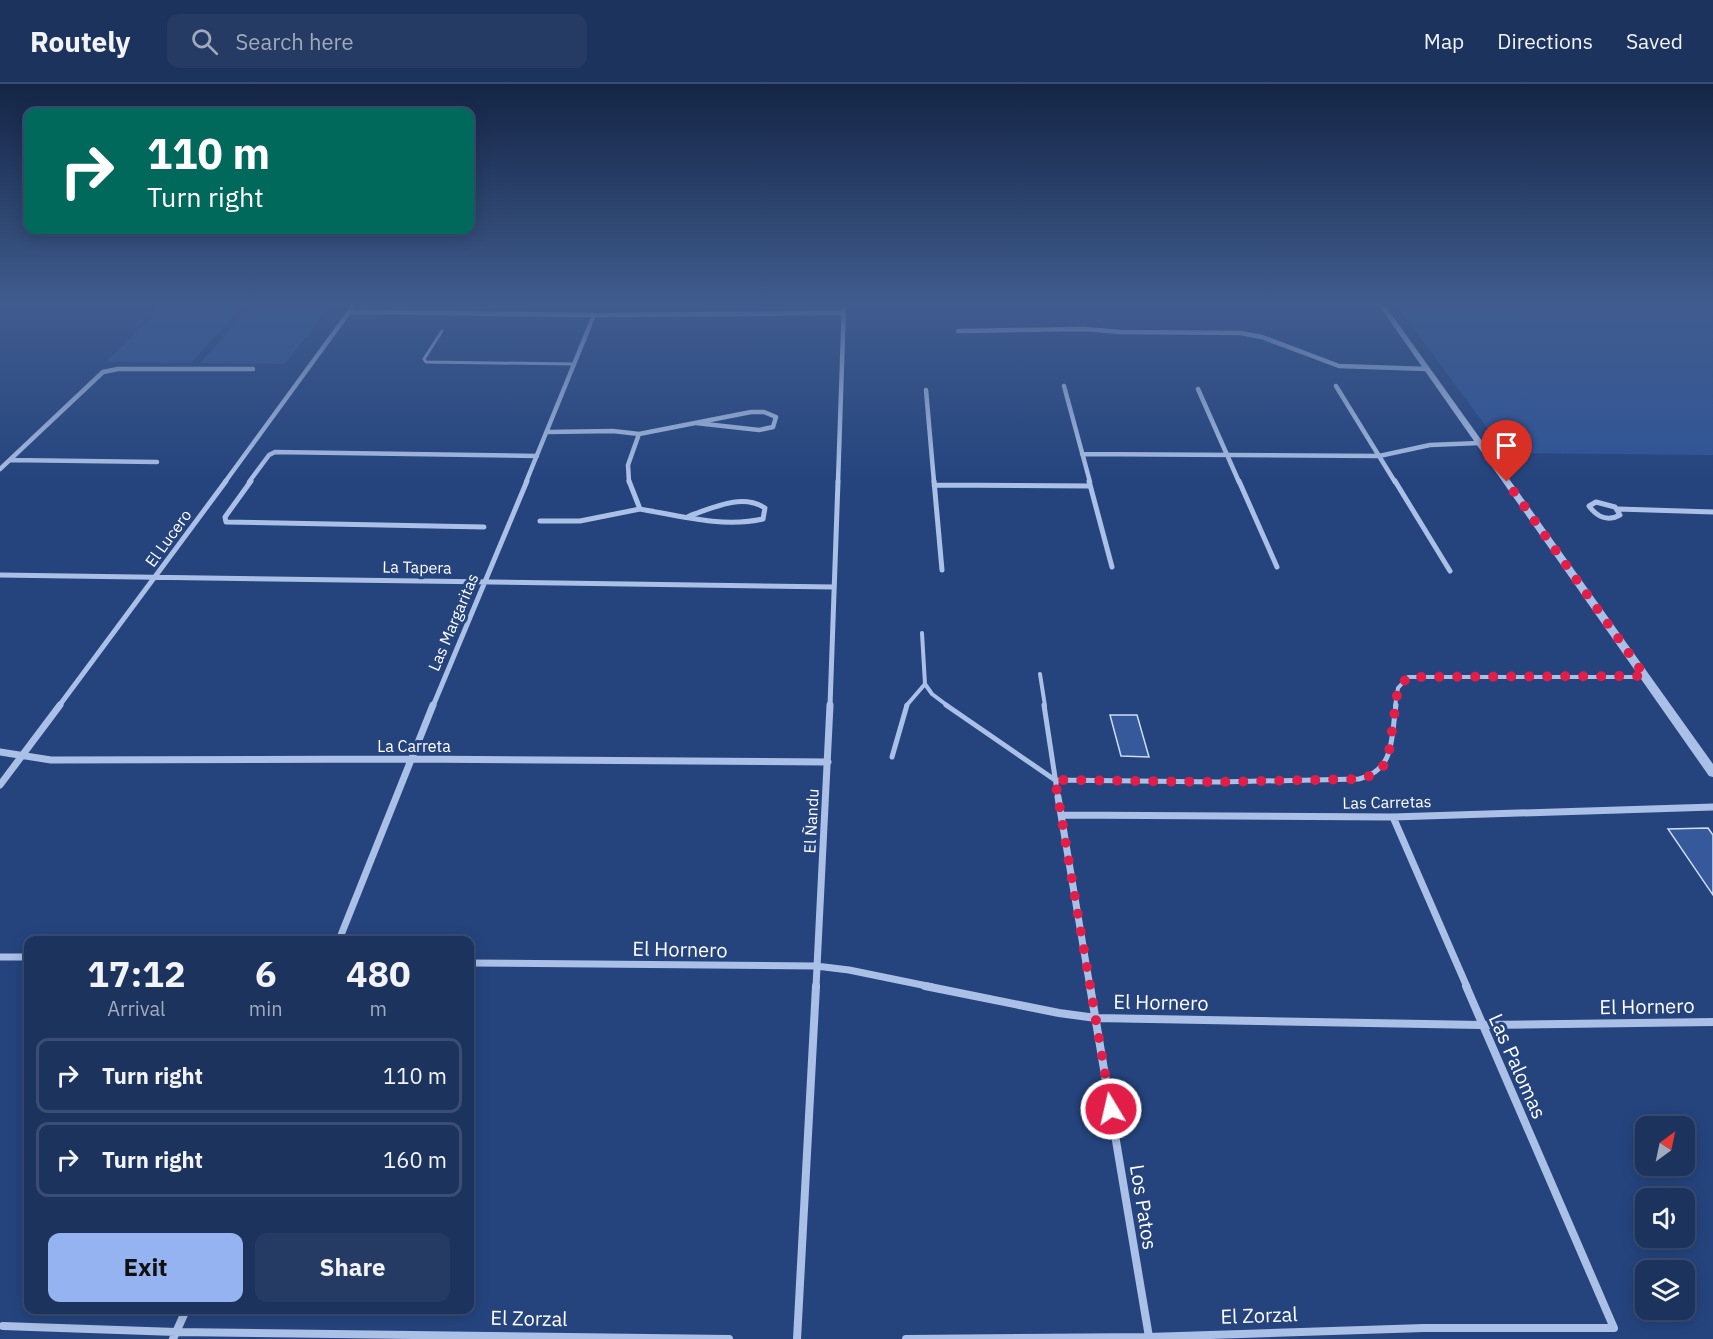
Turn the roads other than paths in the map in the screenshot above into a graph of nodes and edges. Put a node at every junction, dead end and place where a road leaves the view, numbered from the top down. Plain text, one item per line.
1 (312, 363) edge
2 (468, 363) edge
3 (841, 363) edge
4 (1330, 363) edge
5 (1422, 363) edge
6 (574, 364) joint
7 (253, 369) dead end
8 (1427, 369) junction
9 (1064, 386) dead end
10 (1336, 386) dead end
11 (1198, 389) dead end
12 (926, 390) dead end
13 (696, 423) junction
14 (547, 432) junction
15 (639, 434) junction
16 (1479, 443) junction
17 (1082, 454) junction
18 (537, 456) junction
19 (1226, 456) junction
20 (1379, 456) junction
21 (10, 460) junction
22 (157, 462) dead end
23 (0, 469) edge
24 (934, 485) junction
25 (1090, 486) junction
26 (640, 509) junction
27 (1618, 509) junction
28 (1713, 512) edge
29 (688, 516) junction
30 (540, 521) dead end
31 (484, 527) dead end
32 (1112, 567) dead end
33 (1277, 567) dead end
34 (942, 570) dead end
35 (1450, 571) dead end
36 (0, 575) edge
37 (158, 575) junction
38 (486, 582) junction
39 (834, 586) junction
40 (922, 633) dead end
41 (1040, 674) dead end
42 (1645, 676) junction
43 (925, 684) junction
44 (0, 752) edge
45 (21, 757) junction
46 (892, 757) dead end
47 (410, 759) junction
48 (828, 762) junction
49 (1713, 773) edge
50 (1055, 780) junction
51 (0, 785) edge
52 (1058, 797) joint
53 (1713, 807) edge
54 (1061, 815) junction
55 (1393, 817) junction
56 (341, 936) edge
57 (0, 957) edge
58 (24, 957) edge
59 (474, 963) edge
60 (816, 966) junction
61 (1096, 1018) junction
62 (1713, 1022) edge
63 (1481, 1024) junction
64 (184, 1314) edge
65 (3, 1326) dead end
66 (1614, 1328) joint
67 (175, 1336) edge
68 (1149, 1337) junction
69 (729, 1339) edge
70 (797, 1339) edge
71 (906, 1339) edge

1 - 37 street, El Lucero
2 - 6 lane
3 - 39 street, El Ñandu
4 - 8 street
5 - 8 street
6 - 14 street, Las Margaritas
7 - 21 street
8 - 16 street
9 - 17 street
10 - 20 street
11 - 19 street
12 - 24 street
13 - 13 street
13 - 15 street
14 - 15 street
14 - 18 street, Las Margaritas
15 - 26 street
16 - 20 street
16 - 42 street
17 - 19 street
17 - 25 street
18 - 31 street
18 - 38 street, Las Margaritas
19 - 20 street
19 - 33 street
20 - 35 street
21 - 22 street
21 - 23 street
24 - 25 street
24 - 34 street
25 - 32 street
26 - 29 street
26 - 30 street
27 - 27 street
27 - 28 street
29 - 29 street
36 - 37 street, La Tapera
37 - 38 street, La Tapera
37 - 45 street, El Lucero
38 - 39 street, La Tapera
38 - 47 street, Las Margaritas
39 - 48 street, El Ñandu
40 - 43 lane
41 - 50 lane
42 - 49 street
42 - 50 lane
43 - 46 lane
43 - 50 lane
44 - 45 street, La Carreta
45 - 47 street, La Carreta
45 - 51 street, El Lucero
47 - 48 street, La Carreta
47 - 56 street, Las Margaritas
48 - 60 street, El Ñandu
50 - 52 lane
52 - 54 street, Los Patos
53 - 55 street, Las Carretas
54 - 55 street, Las Carretas
54 - 61 street, Los Patos
55 - 63 street, Las Palomas
57 - 58 street
59 - 60 street, El Hornero
60 - 61 street, El Hornero
60 - 70 street, El Ñandu
61 - 63 street, El Hornero
61 - 68 street, Los Patos
62 - 63 street, El Hornero
63 - 66 street, Las Palomas
64 - 67 street
65 - 67 street, El Zorzal
66 - 68 street, El Zorzal
67 - 69 street, El Zorzal
68 - 71 street, El Zorzal

